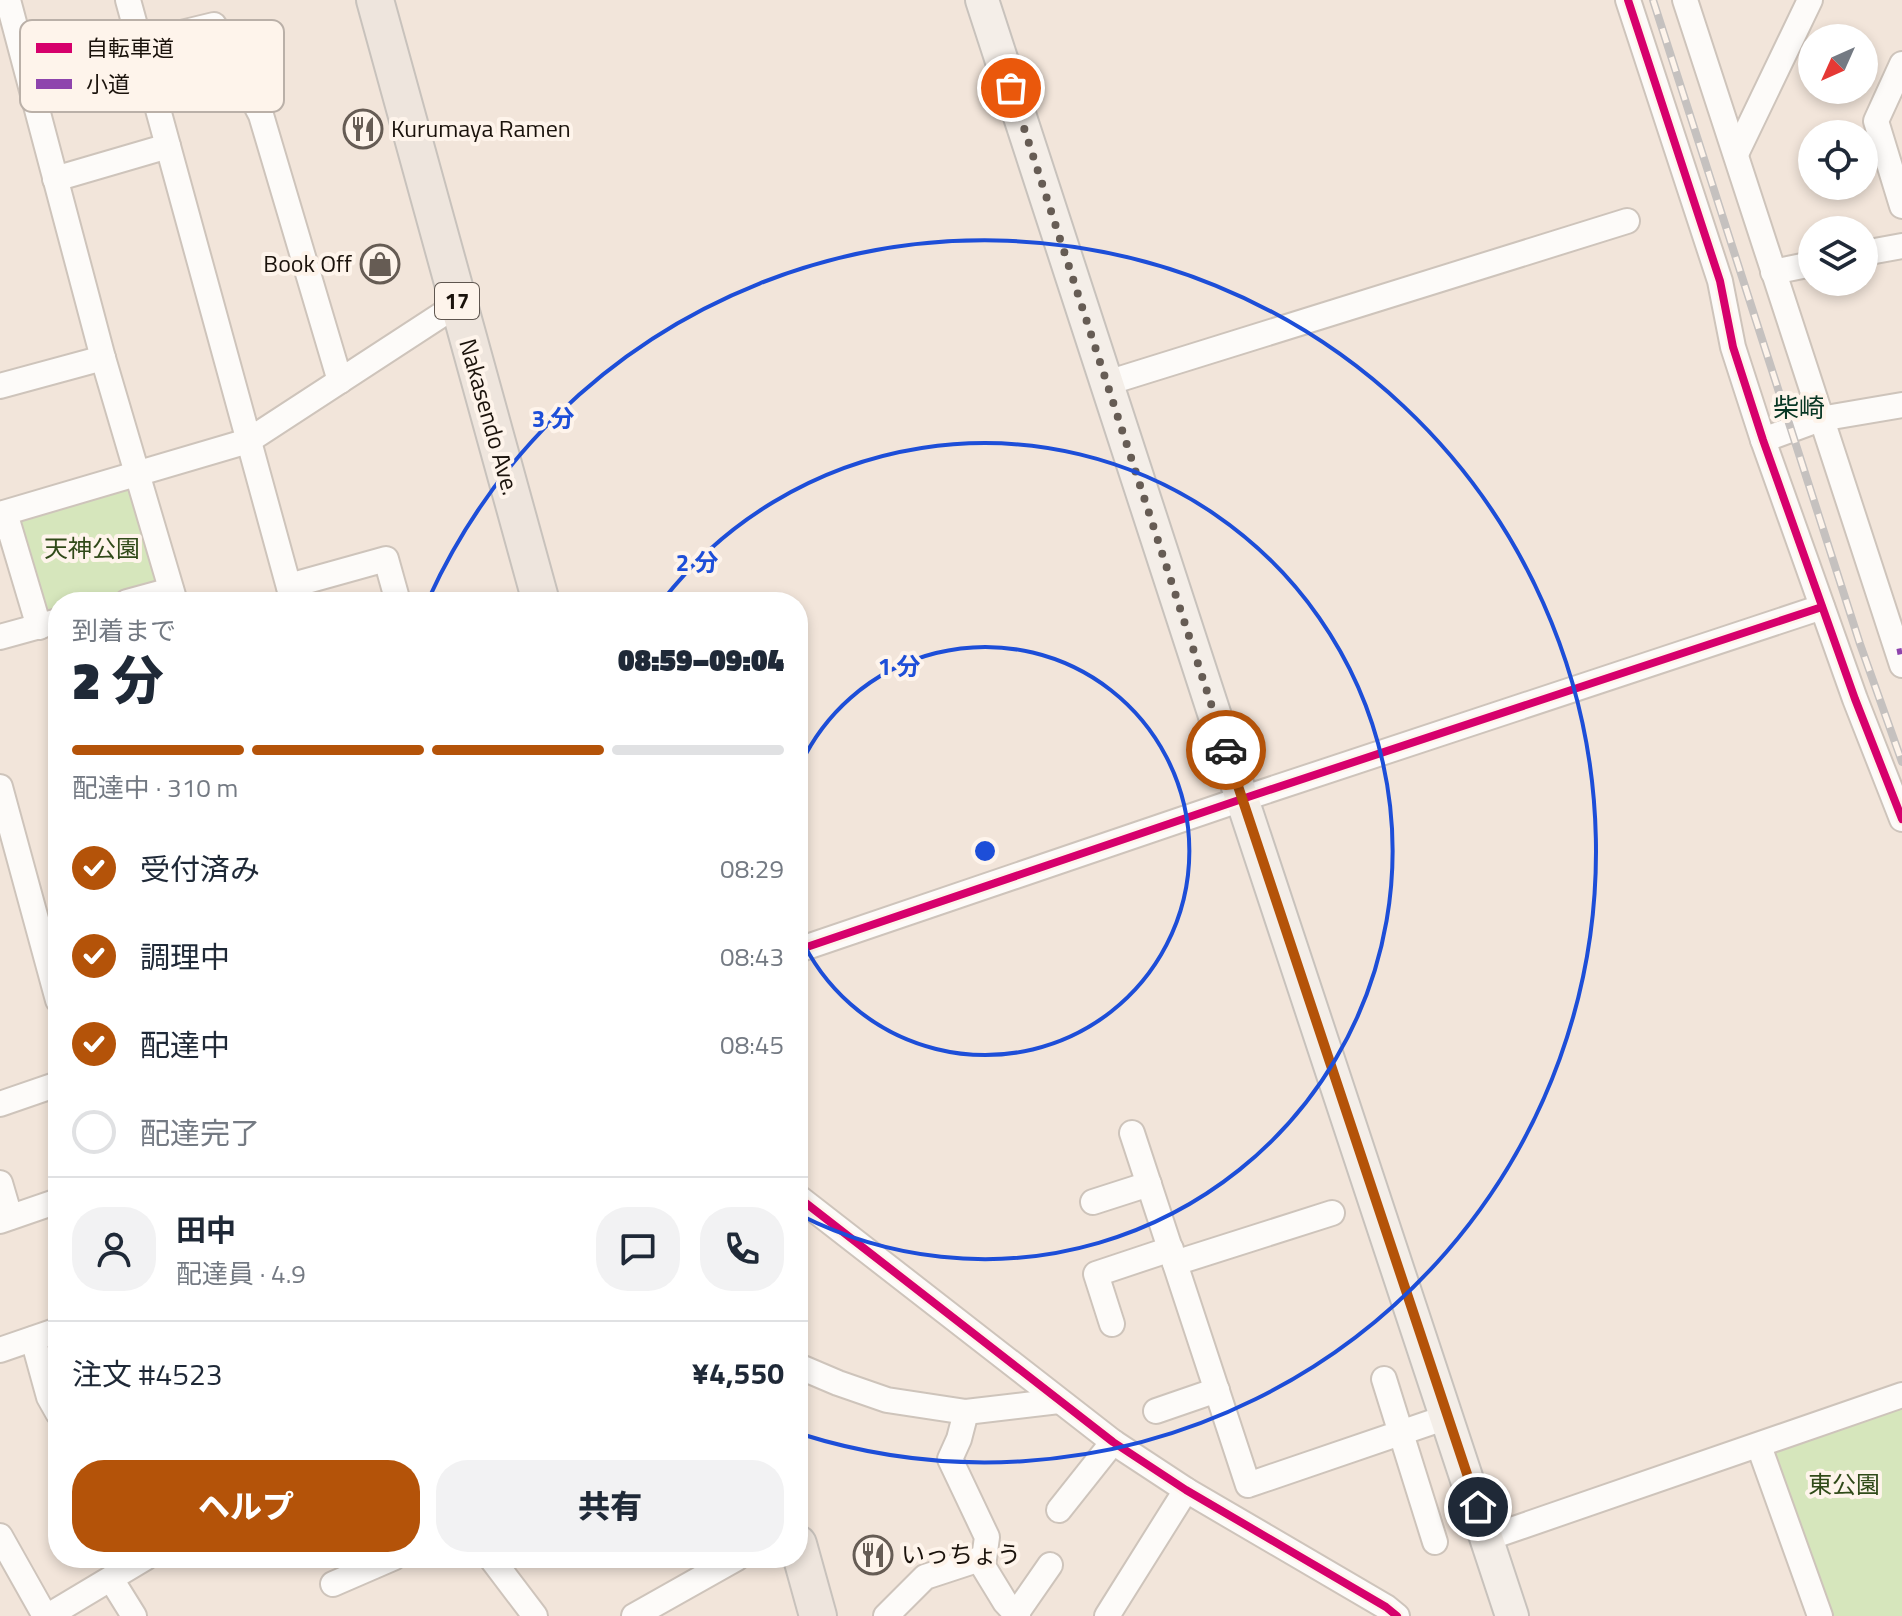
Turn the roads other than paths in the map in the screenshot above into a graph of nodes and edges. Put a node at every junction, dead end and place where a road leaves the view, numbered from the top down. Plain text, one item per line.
1 (8, 0) edge
2 (128, 0) edge
3 (375, 0) edge
4 (982, 0) edge
5 (1628, 0) edge
6 (1685, 0) edge
7 (1810, 0) edge
8 (134, 20) edge
9 (20, 46) edge
10 (1902, 64) edge
11 (37, 112) edge
12 (159, 112) edge
13 (259, 112) edge
14 (168, 146) junction
15 (1736, 154) junction
16 (55, 179) junction
17 (1902, 206) edge
18 (1627, 221) dead end
19 (1902, 246) edge
20 (1878, 250) edge
21 (1798, 267) edge
22 (1773, 272) junction
23 (458, 304) junction
24 (103, 358) junction
25 (340, 381) junction
26 (1107, 383) junction
27 (0, 386) edge
28 (1902, 405) edge
29 (1820, 419) junction
30 (1763, 440) junction
31 (248, 441) junction
32 (138, 473) junction
33 (2, 514) edge
34 (172, 592) edge
35 (290, 592) edge
36 (296, 592) edge
37 (395, 592) edge
38 (538, 592) edge
39 (1822, 607) junction
40 (48, 622) edge
41 (48, 624) edge
42 (0, 637) edge
43 (1900, 656) edge
44 (0, 787) edge
45 (1242, 799) junction
46 (1902, 819) edge
47 (808, 947) edge
48 (48, 963) edge
49 (48, 1087) edge
50 (0, 1104) edge
51 (1132, 1133) dead end
52 (0, 1183) edge
53 (1149, 1184) junction
54 (1093, 1202) dead end
55 (48, 1204) edge
56 (808, 1205) edge
57 (1332, 1213) dead end
58 (5, 1219) edge
59 (1173, 1256) junction
60 (1112, 1324) dead end
61 (48, 1334) edge
62 (33, 1339) junction
63 (0, 1350) edge
64 (808, 1370) edge
65 (1384, 1379) dead end
66 (1217, 1390) junction
67 (48, 1393) edge
68 (1902, 1395) edge
69 (1059, 1401) junction
70 (1156, 1411) dead end
71 (966, 1412) junction
72 (1447, 1417) junction
73 (1401, 1433) junction
74 (1113, 1442) junction
75 (1759, 1446) junction
76 (1186, 1490) junction
77 (1059, 1510) dead end
78 (0, 1536) edge
79 (1488, 1538) junction
80 (1435, 1542) dead end
81 (983, 1558) junction
82 (1050, 1565) dead end
83 (128, 1568) edge
84 (370, 1568) edge
85 (499, 1568) edge
86 (719, 1568) edge
87 (805, 1568) edge
88 (111, 1579) junction
89 (333, 1584) dead end
90 (80, 1608) edge
91 (1017, 1615) edge
92 (47, 1616) edge
93 (134, 1616) edge
94 (535, 1616) edge
95 (634, 1616) edge
96 (818, 1616) edge
97 (886, 1616) edge
98 (1107, 1616) edge
99 (1397, 1616) edge
100 (1512, 1616) edge
101 (1820, 1616) edge

1 - 9 street
2 - 8 street
3 - 23 highway, Nakasendo Ave. / 17
4 - 26 main road
5 - 30 street
6 - 15 street
7 - 15 street
10 - 17 street
11 - 16 street
12 - 14 street
13 - 25 street
14 - 16 street
14 - 31 street
15 - 22 street
16 - 24 street
18 - 26 street
19 - 20 street
21 - 22 street
22 - 29 street
23 - 25 street
23 - 38 highway, Nakasendo Ave. / 17
24 - 27 street
24 - 32 street
25 - 31 street
26 - 45 main road
28 - 29 street
29 - 30 street
29 - 43 street
30 - 39 street
31 - 32 street
31 - 35 street
32 - 33 street
32 - 34 street
33 - 40 street
36 - 37 street
39 - 45 street
39 - 46 street
41 - 42 street
44 - 48 street
45 - 47 street
45 - 72 main road
49 - 50 street
51 - 53 street
52 - 58 street
53 - 54 street
53 - 59 street
55 - 58 street
56 - 69 street
57 - 59 street
59 - 60 street
59 - 66 street
61 - 62 street
62 - 63 street
62 - 67 street
64 - 71 street
65 - 73 street
66 - 70 street
66 - 73 street
68 - 75 street
69 - 71 street
69 - 74 street
71 - 81 street
72 - 73 street
72 - 79 main road
73 - 80 street
74 - 76 street
74 - 77 street
75 - 79 street
75 - 101 street
76 - 98 street
76 - 99 street
78 - 92 street
79 - 100 main road
81 - 91 street
81 - 97 street
82 - 91 street
83 - 88 street
84 - 89 street
85 - 94 street
86 - 95 street
87 - 96 highway
88 - 90 street
88 - 93 street
90 - 92 street

